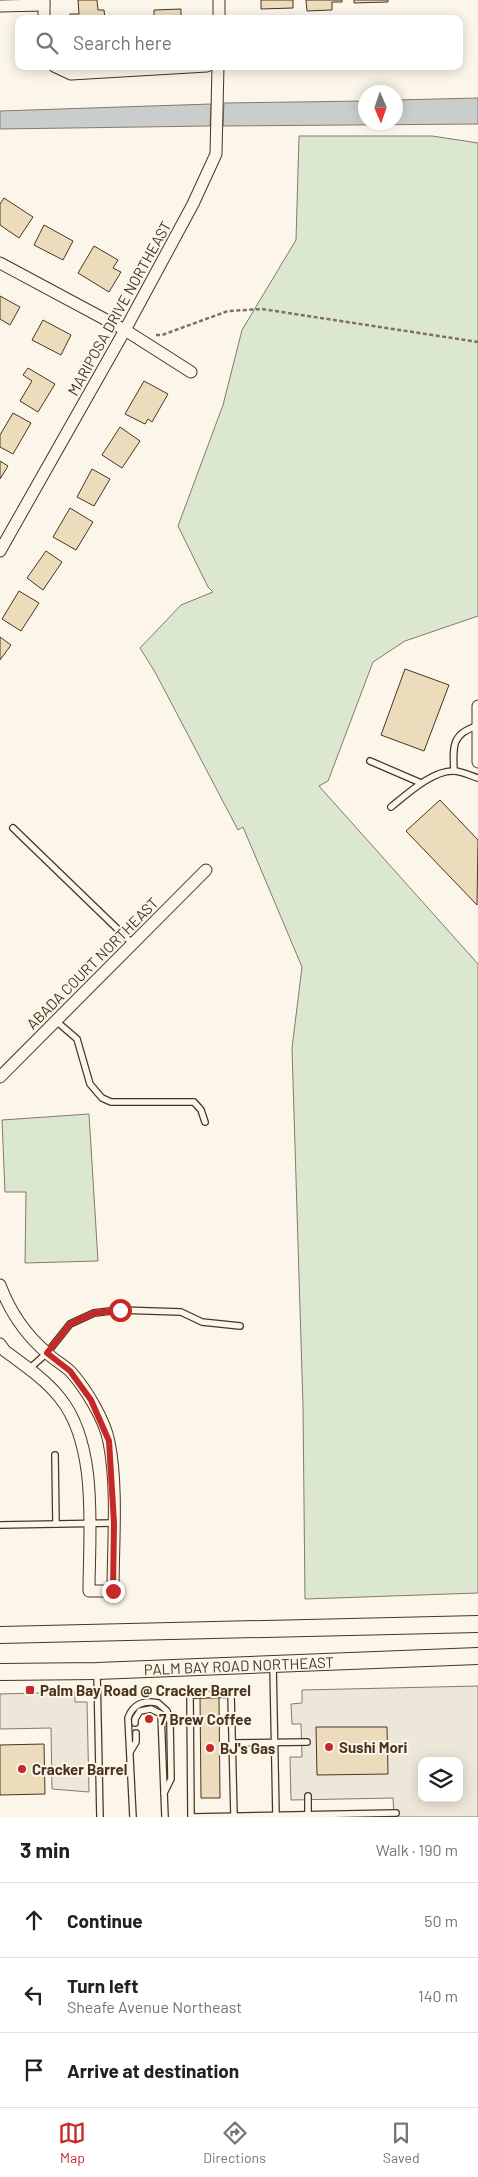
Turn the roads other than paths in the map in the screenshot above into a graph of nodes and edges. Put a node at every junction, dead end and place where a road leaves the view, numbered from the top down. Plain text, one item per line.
1 (220, 0) edge
2 (44, 2) edge
3 (0, 6) edge
4 (44, 15) edge
5 (219, 15) edge
6 (62, 70) edge
7 (139, 70) edge
8 (218, 70) edge
9 (0, 263) edge
10 (125, 330) junction
11 (191, 372) dead end
12 (0, 550) edge
13 (478, 706) edge
14 (477, 726) edge
15 (370, 762) dead end
16 (478, 762) edge
17 (454, 771) junction
18 (478, 778) edge
19 (421, 783) junction
20 (391, 807) dead end
21 (13, 828) dead end
22 (206, 870) dead end
23 (132, 943) junction
24 (55, 1020) junction
25 (0, 1077) edge
26 (205, 1122) dead end
27 (0, 1285) edge
28 (240, 1326) dead end
29 (0, 1344) edge
30 (47, 1353) junction
31 (29, 1370) junction
32 (55, 1456) dead end
33 (89, 1523) junction
34 (114, 1523) junction
35 (56, 1524) junction
36 (0, 1525) edge
37 (478, 1624) edge
38 (0, 1636) edge
39 (478, 1656) edge
40 (273, 1663) junction
41 (97, 1671) junction
42 (0, 1672) edge
43 (135, 1723) dead end
44 (136, 1733) dead end
45 (275, 1742) junction
46 (307, 1742) dead end
47 (232, 1743) junction
48 (130, 1752) junction
49 (164, 1793) junction
50 (308, 1796) dead end
51 (396, 1813) dead end
52 (276, 1815) junction
53 (308, 1815) junction
54 (234, 1816) edge
55 (100, 1817) edge
56 (133, 1817) edge
57 (165, 1817) edge
58 (192, 1817) edge

1 - 5 street
2 - 3 street
2 - 4 street
6 - 7 street
8 - 10 street, MARIPOSA DRIVE NORTHEAST
9 - 10 street
10 - 11 street
10 - 12 street, MARIPOSA DRIVE NORTHEAST
13 - 14 street
14 - 16 street
14 - 17 lane
15 - 19 lane
17 - 18 lane
17 - 19 lane
19 - 20 lane
21 - 23 lane
22 - 23 street, ABADA COURT NORTHEAST
23 - 24 street, ABADA COURT NORTHEAST
24 - 25 street, ABADA COURT NORTHEAST
24 - 26 lane
27 - 30 street
28 - 30 lane
29 - 31 street
30 - 31 lane
30 - 34 street
31 - 33 street
32 - 35 lane
33 - 34 lane
33 - 34 street
33 - 35 lane
35 - 36 lane
37 - 38 main road
39 - 40 main road, PALM BAY ROAD NORTHEAST
40 - 41 main road, PALM BAY ROAD NORTHEAST
40 - 45 lane
41 - 42 main road, PALM BAY ROAD NORTHEAST
41 - 55 lane
43 - 49 lane
44 - 48 lane
45 - 46 lane
45 - 47 lane
45 - 52 lane
47 - 54 lane
47 - 58 lane
48 - 49 lane
48 - 56 lane
49 - 57 lane
50 - 53 lane
51 - 53 lane
52 - 53 lane
52 - 54 lane
54 - 58 lane

